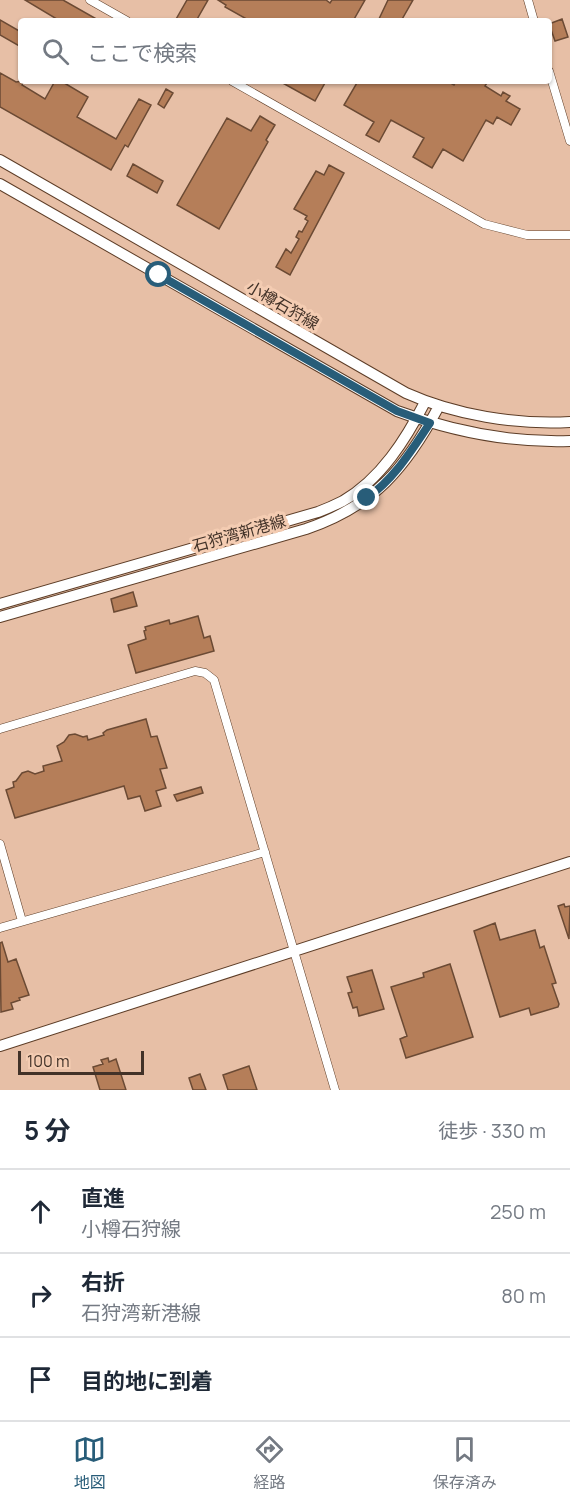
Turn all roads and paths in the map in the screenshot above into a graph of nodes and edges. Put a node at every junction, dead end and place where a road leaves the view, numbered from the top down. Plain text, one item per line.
1 (90, 0) edge
2 (528, 0) edge
3 (122, 18) edge
4 (533, 18) edge
5 (552, 81) edge
6 (237, 84) edge
7 (570, 141) edge
8 (0, 160) edge
9 (0, 184) edge
10 (570, 235) edge
11 (425, 402) junction
12 (439, 406) junction
13 (417, 418) junction
14 (570, 422) edge
15 (430, 423) junction
16 (570, 441) edge
17 (0, 604) edge
18 (0, 617) edge
19 (0, 729) edge
20 (0, 844) edge
21 (265, 852) junction
22 (570, 862) edge
23 (22, 921) junction
24 (0, 928) edge
25 (294, 952) junction
26 (0, 1046) edge
27 (335, 1090) edge

1 - 3 street
2 - 4 street
5 - 7 street
6 - 10 street
8 - 11 main road, 小樽石狩線
9 - 13 main road
11 - 12 main road, 小樽石狩線
11 - 13 main road, 石狩湾新港線
12 - 14 main road, 小樽石狩線
12 - 15 main road, 石狩湾新港線
13 - 15 main road
13 - 17 main road, 石狩湾新港線
15 - 16 main road
15 - 18 main road, 石狩湾新港線
19 - 21 street
20 - 23 street
21 - 23 street
21 - 25 street
22 - 25 main road
23 - 24 street
25 - 26 main road
25 - 27 street

